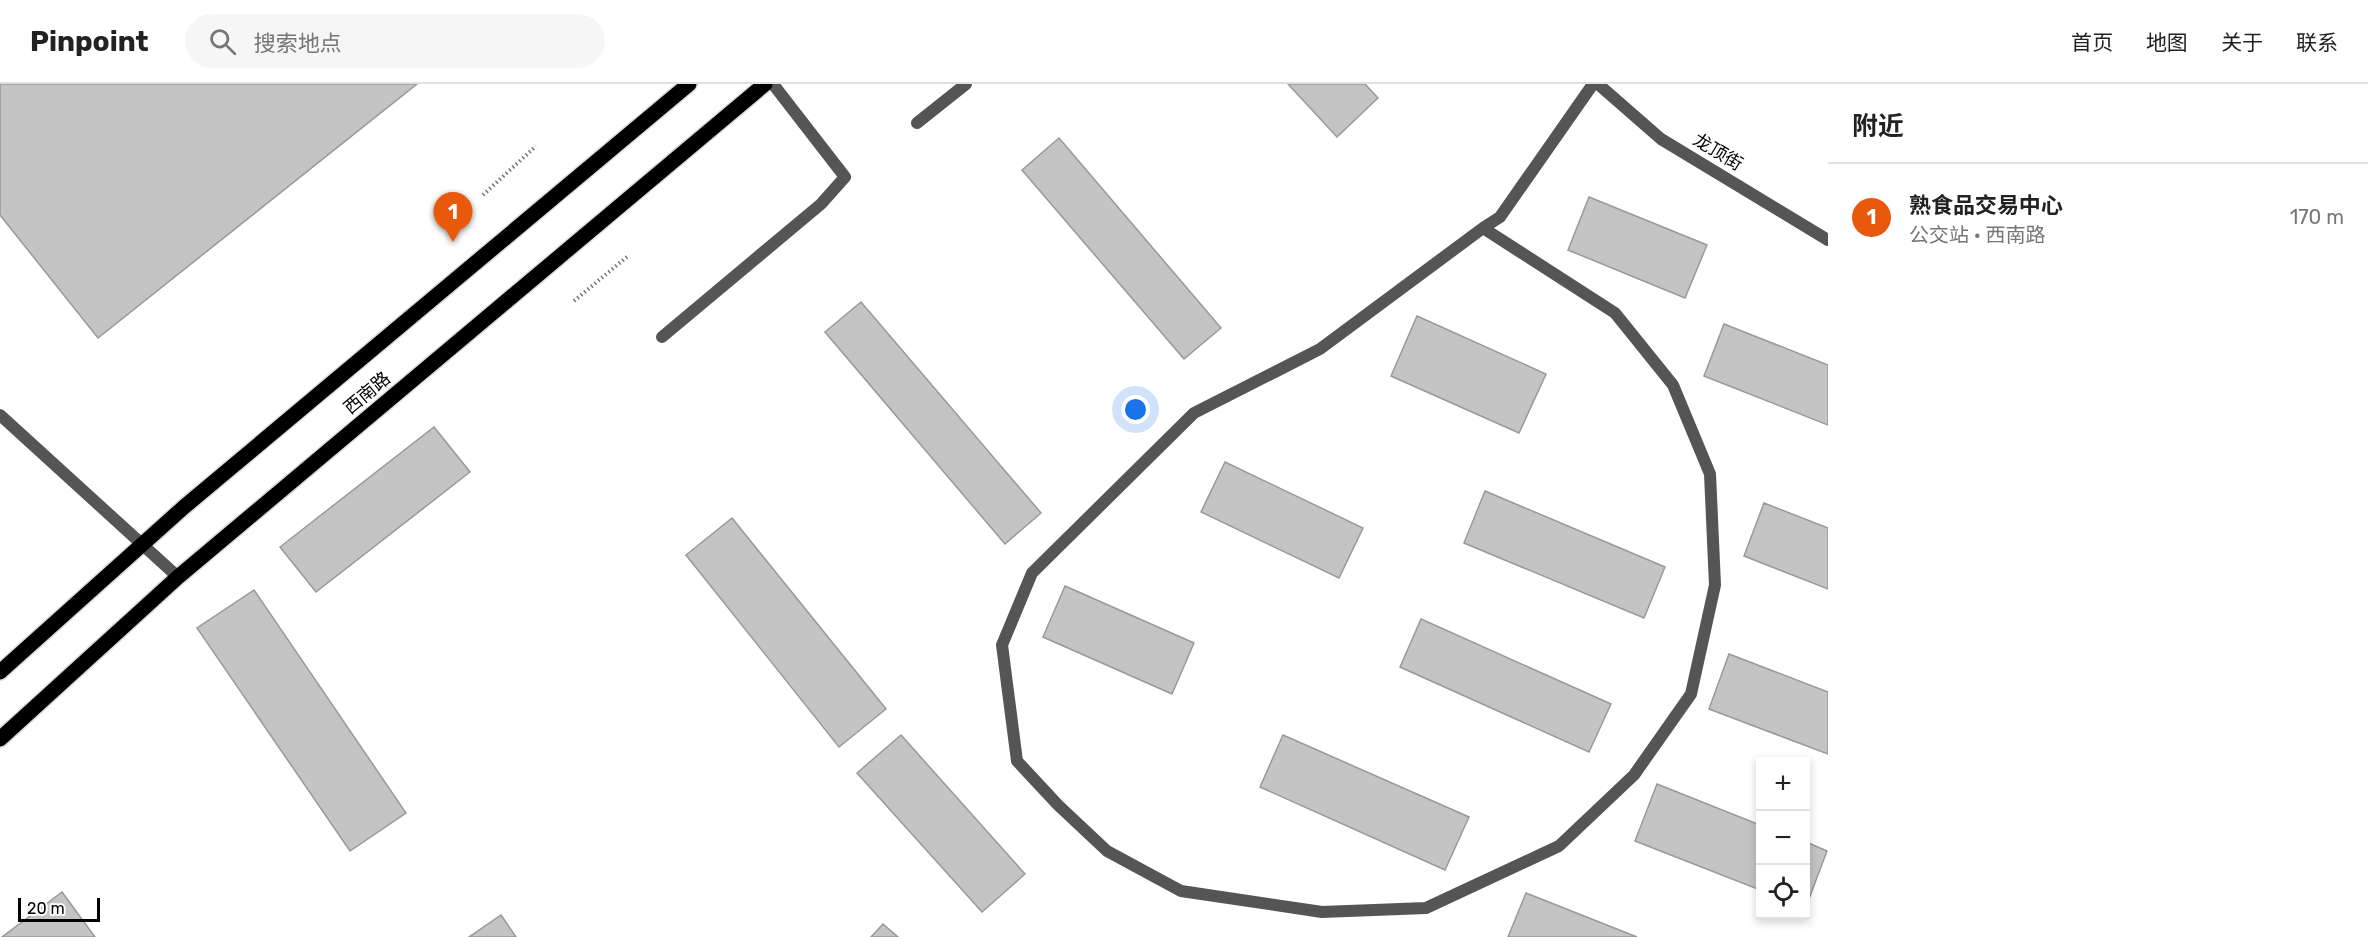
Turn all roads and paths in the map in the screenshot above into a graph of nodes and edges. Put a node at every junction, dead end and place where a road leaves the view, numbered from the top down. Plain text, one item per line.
1 (689, 84) edge
2 (765, 84) edge
3 (773, 84) edge
4 (966, 84) edge
5 (1593, 84) edge
6 (1598, 84) edge
7 (918, 123) dead end
8 (536, 146) dead end
9 (483, 195) dead end
10 (1484, 228) junction
11 (1828, 240) edge
12 (628, 256) dead end
13 (574, 301) dead end
14 (662, 337) dead end
15 (0, 415) edge
16 (142, 544) junction
17 (178, 577) junction
18 (0, 672) edge
19 (0, 739) edge

1 - 16 main road, 西南路
2 - 17 main road, 西南路
3 - 14 street
4 - 7 street
5 - 10 street
6 - 11 street, 龙顶街
8 - 9 path
10 - 10 street
12 - 13 path
15 - 16 street
16 - 17 street
16 - 18 main road, 西南路
17 - 19 main road, 西南路

